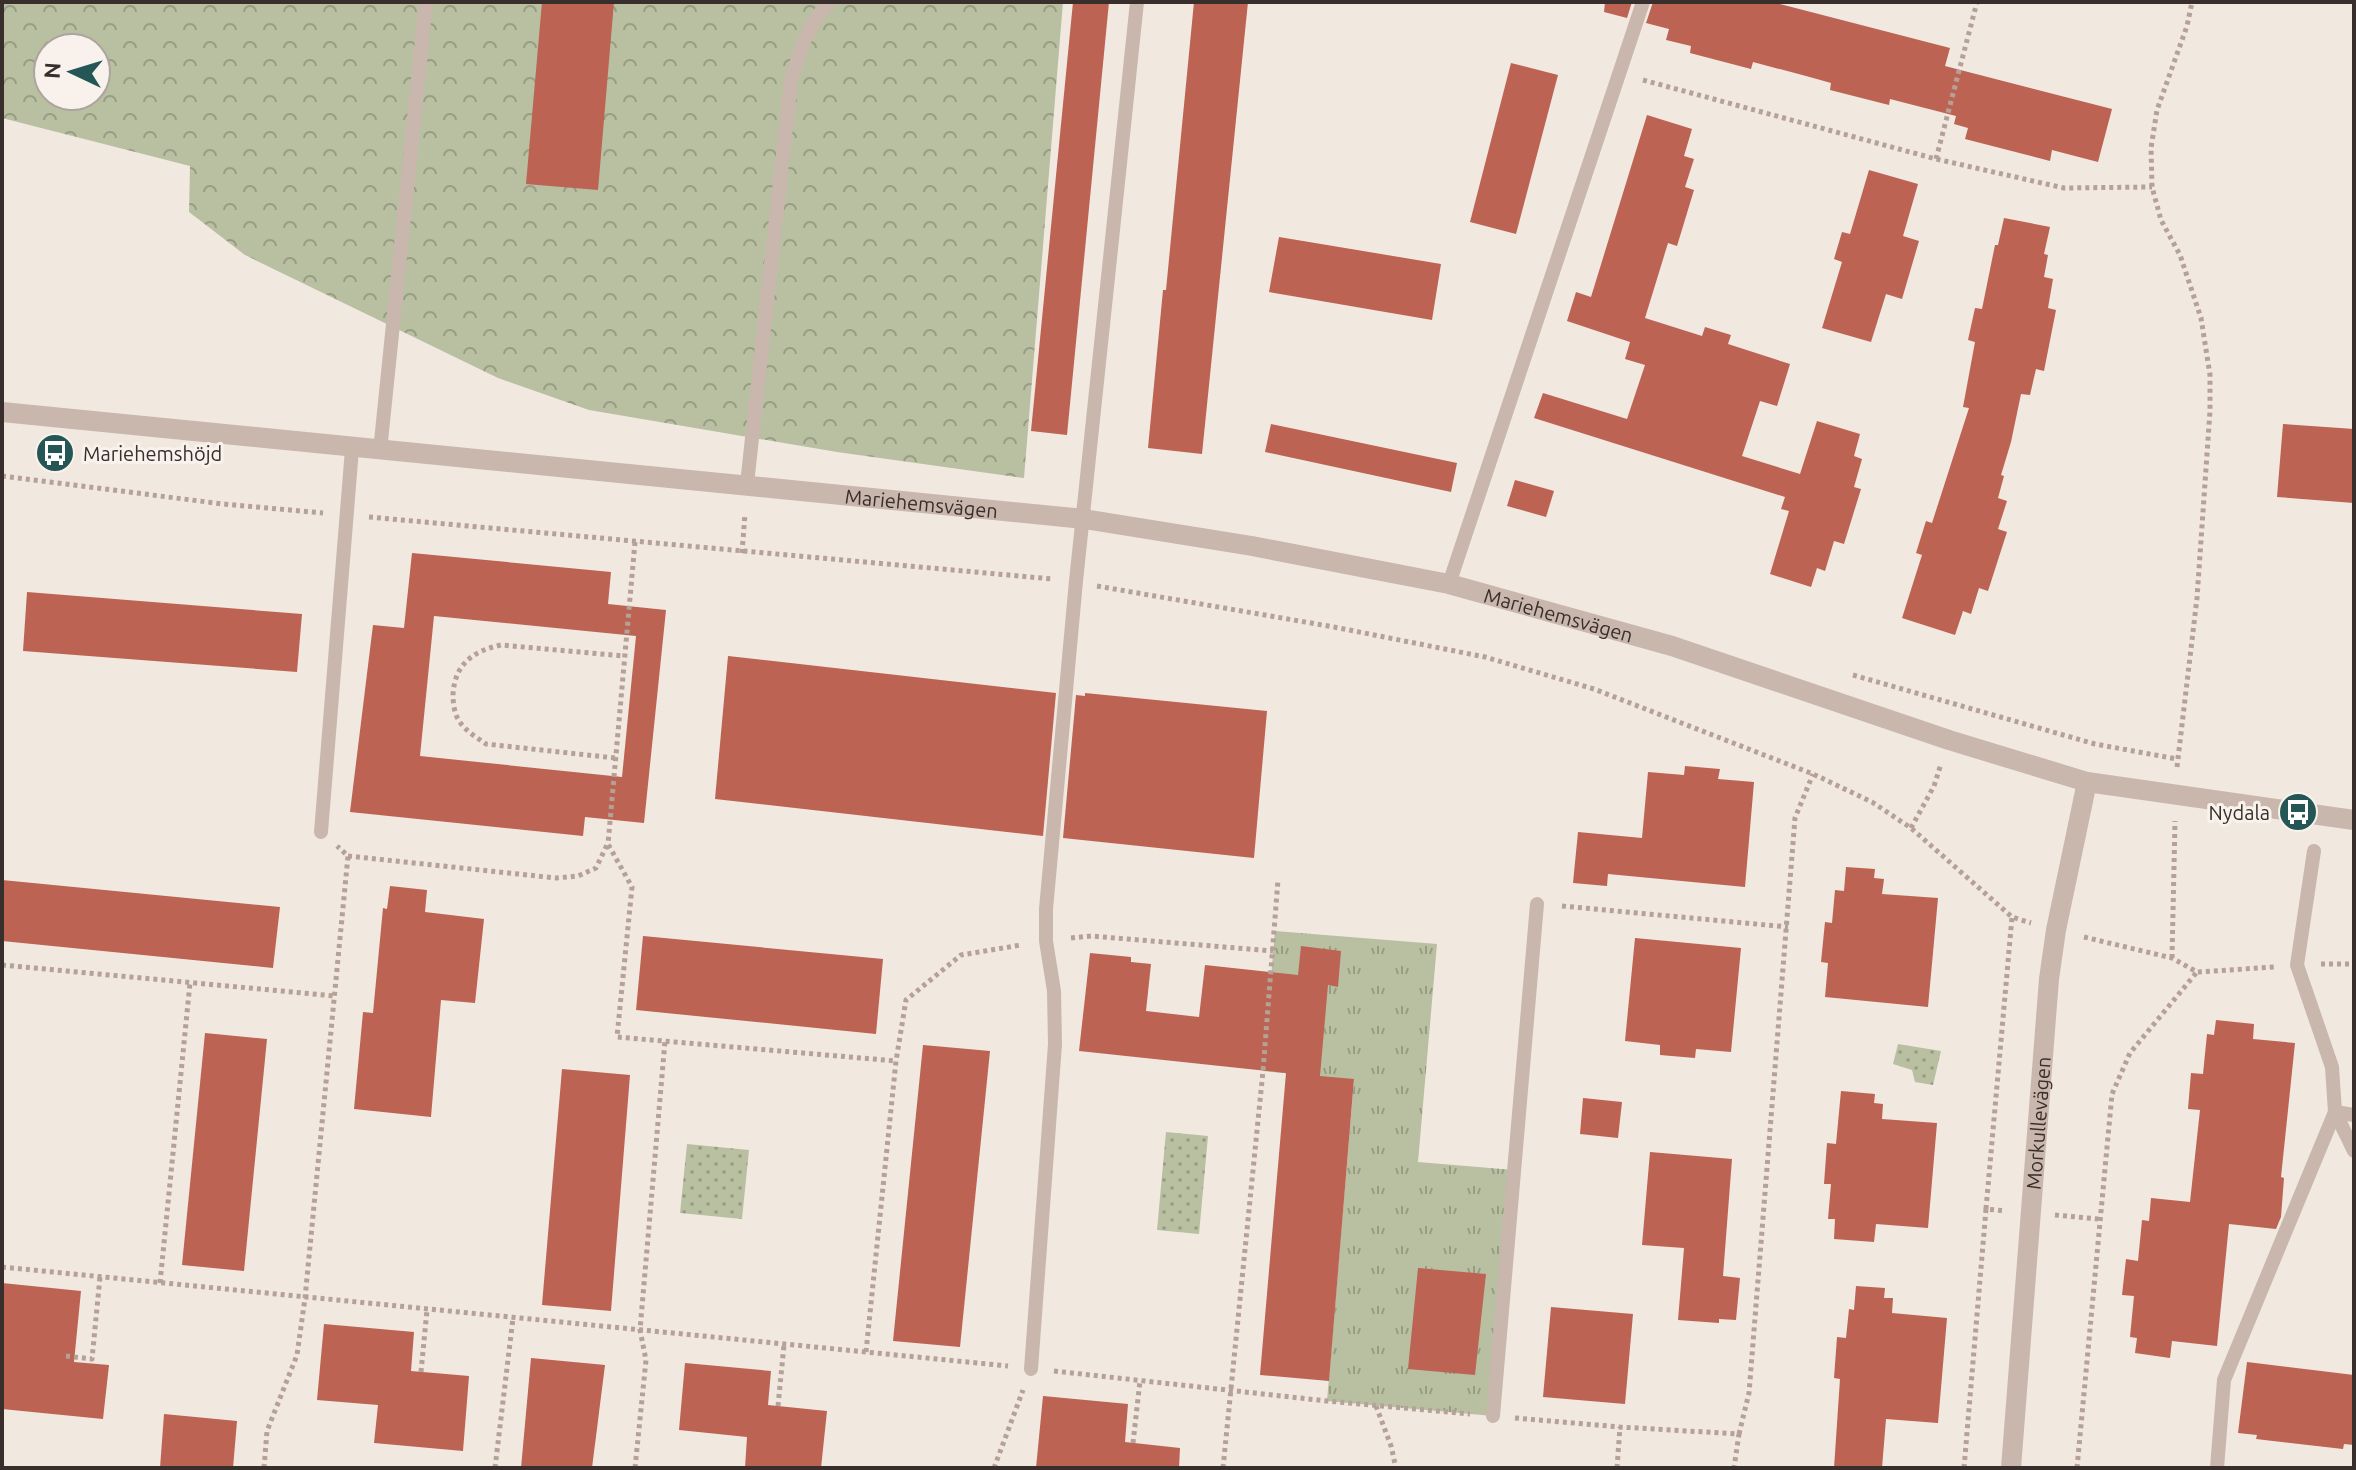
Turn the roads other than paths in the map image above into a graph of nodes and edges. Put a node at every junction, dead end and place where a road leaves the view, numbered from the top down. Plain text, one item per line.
1 (426, 2) edge
2 (830, 2) edge
3 (1137, 2) edge
4 (1643, 2) edge
5 (2, 412) edge
6 (352, 449) junction
7 (380, 451) junction
8 (747, 484) junction
9 (1084, 519) junction
10 (1449, 584) junction
11 (2087, 782) junction
12 (2354, 820) edge
13 (321, 832) road end
14 (2314, 851) dead end
15 (1537, 904) road end
16 (2335, 1112) junction
17 (2354, 1115) edge
18 (2354, 1151) edge
19 (1031, 1369) road end
20 (1493, 1416) road end
21 (2011, 1468) edge
22 (2222, 1468) edge

1 - 7 lane
2 - 8 lane
3 - 9 lane
4 - 10 lane
5 - 6 street, Mariehemsvägen
6 - 7 street, Mariehemsvägen
6 - 13 lane
7 - 8 street, Mariehemsvägen
8 - 9 street, Mariehemsvägen
9 - 10 street, Mariehemsvägen
9 - 19 lane
10 - 11 street, Mariehemsvägen
11 - 12 street, Mariehemsvägen
11 - 21 street, Morkullevägen
14 - 16 lane
15 - 20 lane
16 - 17 lane
16 - 18 lane
16 - 22 lane

